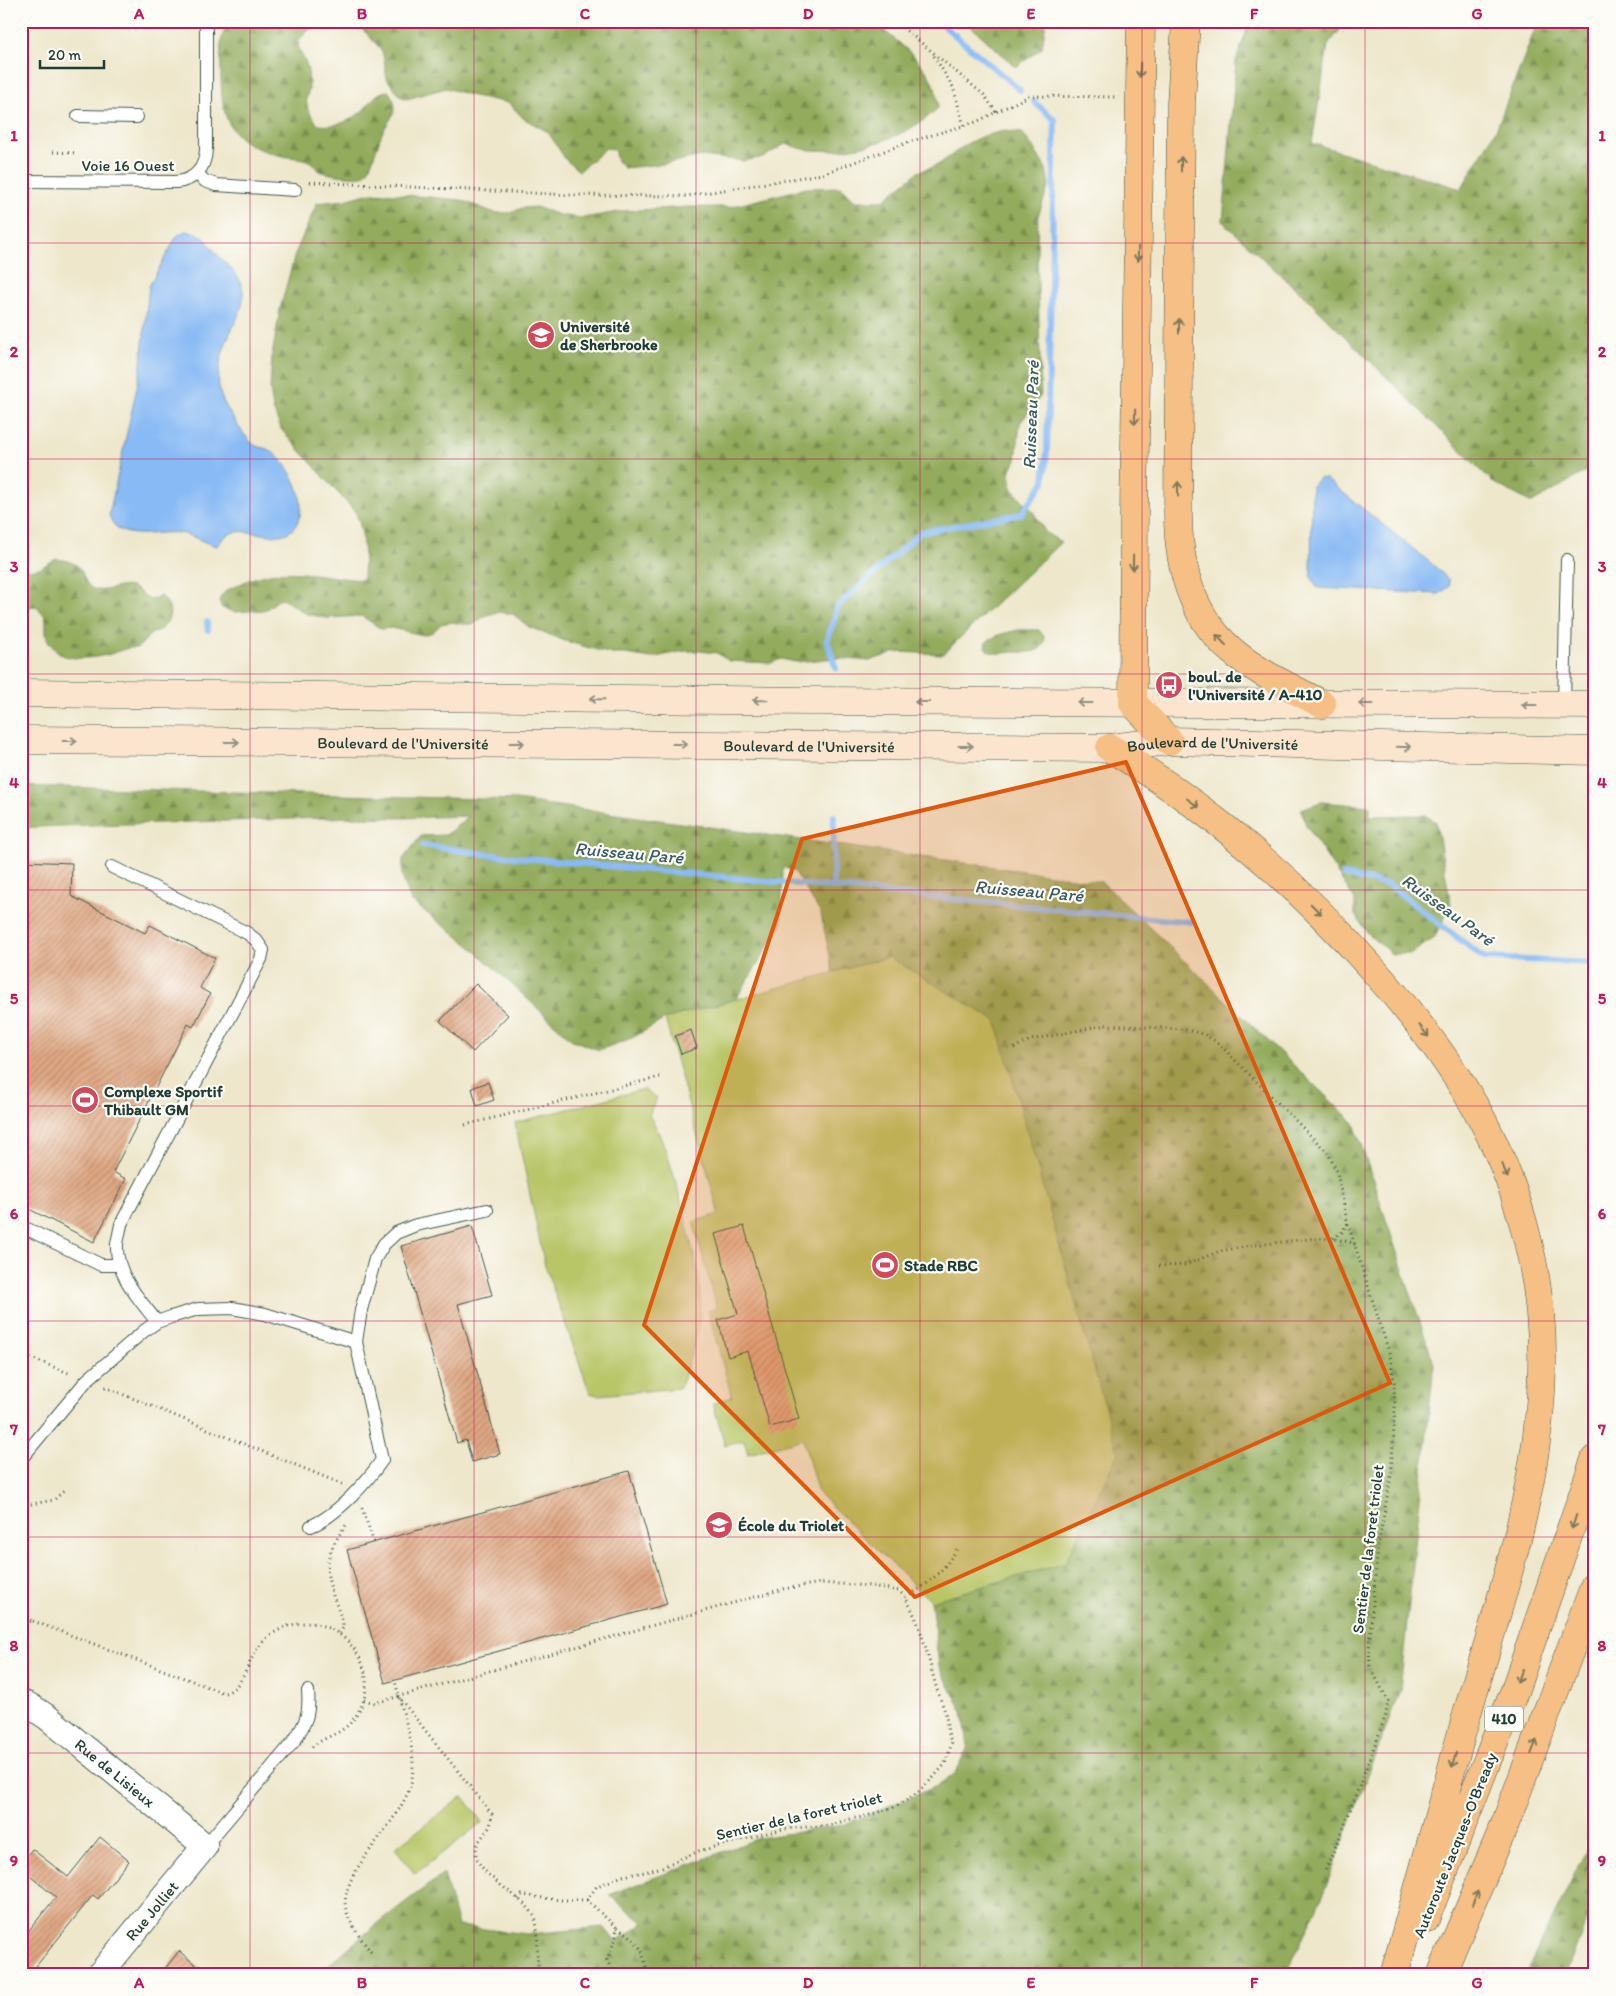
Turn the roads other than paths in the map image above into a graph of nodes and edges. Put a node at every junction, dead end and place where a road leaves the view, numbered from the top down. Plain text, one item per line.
1 (206, 21) edge
2 (1141, 21) edge
3 (1186, 21) edge
4 (78, 116) dead end
5 (136, 117) dead end
6 (198, 174) junction
7 (21, 181) edge
8 (295, 190) road end
9 (1568, 560) dead end
10 (21, 694) edge
11 (1133, 703) junction
12 (1322, 704) junction
13 (1564, 705) junction
14 (1595, 705) edge
15 (21, 740) edge
16 (1169, 741) junction
17 (1110, 748) junction
18 (1595, 751) edge
19 (112, 867) dead end
20 (487, 1210) dead end
21 (21, 1226) edge
22 (120, 1265) junction
23 (157, 1322) junction
24 (356, 1342) junction
25 (21, 1459) edge
26 (1595, 1459) edge
27 (311, 1526) dead end
28 (1595, 1584) edge
29 (308, 1691) dead end
30 (21, 1702) edge
31 (205, 1846) junction
32 (99, 1975) edge
33 (1394, 1975) edge
34 (1402, 1975) edge
35 (1441, 1975) edge

1 - 6 lane, Voie 16 Ouest
2 -> 11 highway
12 -> 3 highway
4 - 5 lane
6 - 7 lane, Voie 16 Ouest
6 - 8 lane
9 - 13 lane
11 -> 10 main road
11 - 12 main road
11 - 16 highway
13 -> 12 main road
13 - 14 main road
15 -> 17 main road, Boulevard de l'Université
16 - 17 main road, Boulevard de l'Université
16 -> 18 main road, Boulevard de l'Université
17 -> 33 highway
19 - 22 lane
20 - 24 lane
21 - 22 lane
22 - 23 lane
23 - 24 lane
23 - 25 lane
24 - 27 lane
26 -> 34 highway, Autoroute Jacques-O'Bready / 410
35 -> 28 highway, 410
29 - 31 lane
30 - 31 street, Rue de Lisieux
31 - 32 street, Rue Jolliet

